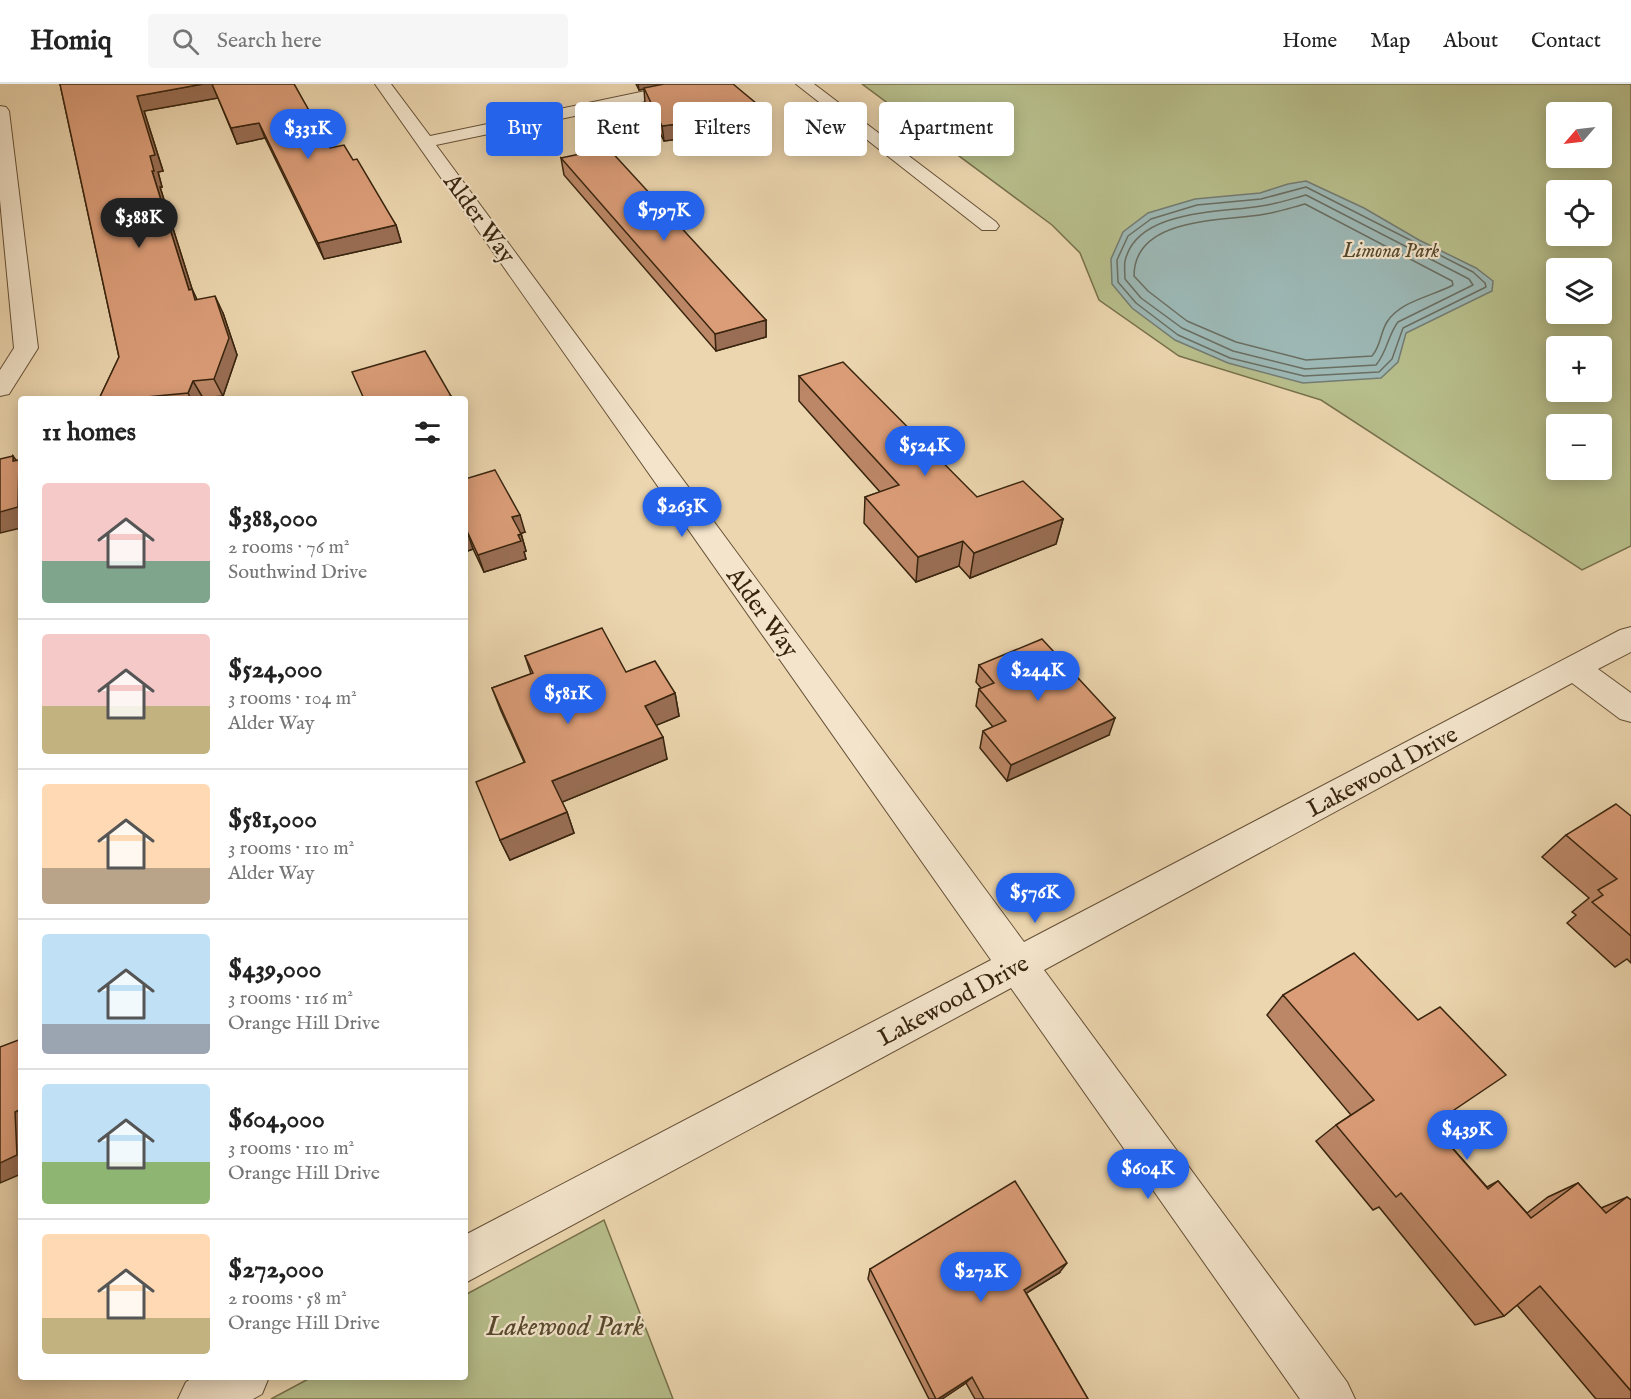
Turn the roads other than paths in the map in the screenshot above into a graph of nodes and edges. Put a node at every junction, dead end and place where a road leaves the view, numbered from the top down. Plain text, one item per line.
1 (383, 84) edge
2 (703, 84) edge
3 (804, 84) edge
4 (0, 111) edge
5 (425, 142) junction
6 (989, 226) dead end
7 (8, 267) edge
8 (0, 389) edge
9 (1631, 638) edge
10 (1575, 669) junction
11 (1631, 710) edge
12 (1017, 965) junction
13 (468, 1258) edge
14 (239, 1380) edge
15 (203, 1399) edge
16 (1330, 1399) edge

1 - 5 street, Alder Way
2 - 5 street
3 - 6 street
4 - 7 street
5 - 12 street, Alder Way
7 - 8 street
9 - 10 street, Lakewood Drive
10 - 11 street
10 - 12 street, Lakewood Drive
12 - 13 street, Lakewood Drive
12 - 16 street, Alder Way
14 - 15 street

